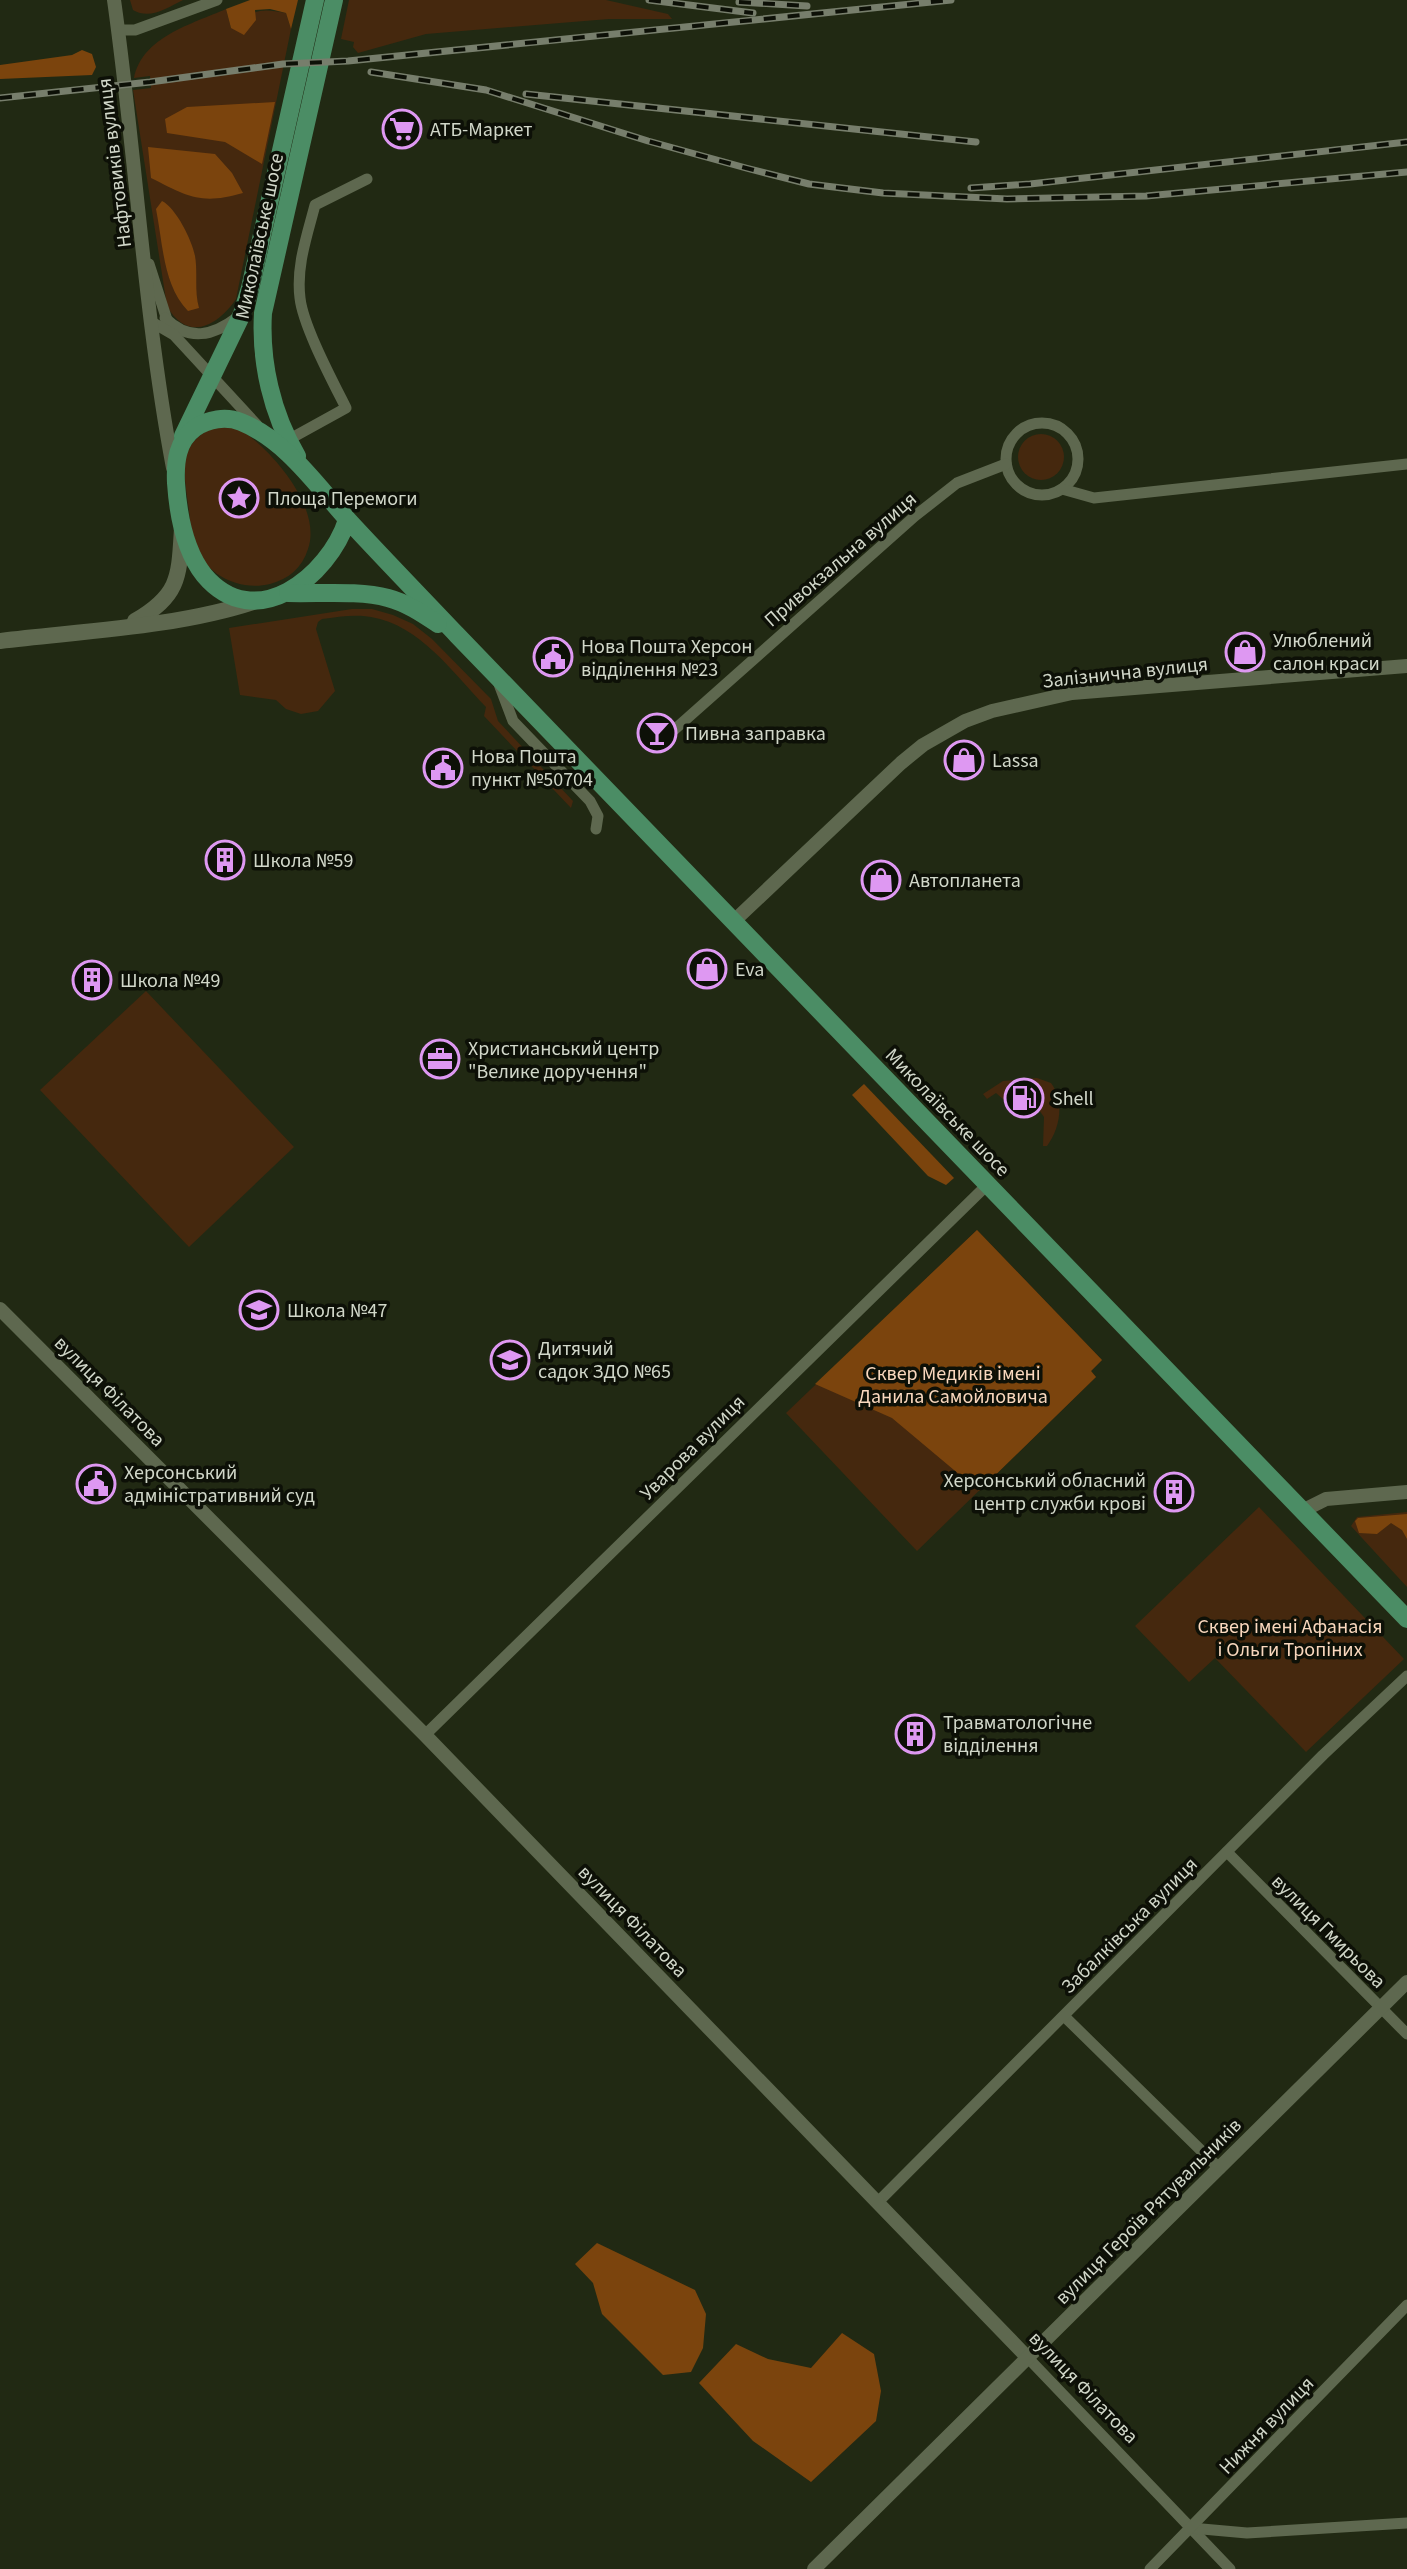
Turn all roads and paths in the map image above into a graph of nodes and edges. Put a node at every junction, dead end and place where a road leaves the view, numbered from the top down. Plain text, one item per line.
1 (114, 0) edge
2 (217, 0) edge
3 (315, 0) edge
4 (334, 0) edge
5 (119, 30) junction
6 (367, 179) dead end
7 (242, 314) junction
8 (157, 319) junction
9 (210, 376) junction
10 (181, 442) junction
11 (281, 442) junction
12 (1006, 464) junction
13 (1407, 464) edge
14 (176, 485) junction
15 (1062, 489) junction
16 (347, 520) junction
17 (182, 526) junction
18 (288, 593) junction
19 (256, 601) junction
20 (126, 626) junction
21 (457, 635) junction
22 (0, 641) edge
23 (1407, 666) edge
24 (496, 676) junction
25 (674, 730) dead end
26 (596, 829) dead end
27 (734, 921) junction
28 (987, 1185) junction
29 (0, 1309) edge
30 (1407, 1492) edge
31 (1302, 1511) junction
32 (1407, 1619) edge
33 (1407, 1676) edge
34 (425, 1735) junction
35 (1227, 1852) junction
36 (1407, 1982) edge
37 (1380, 2008) junction
38 (1064, 2016) junction
39 (1407, 2034) edge
40 (1220, 2169) junction
41 (878, 2202) junction
42 (1407, 2305) edge
43 (1028, 2358) junction
44 (1407, 2523) edge
45 (1191, 2528) junction
46 (814, 2569) edge
47 (1150, 2569) edge
48 (1230, 2569) edge

1 - 5 street, Нафтовиків вулиця
2 - 5 street
3 - 7 main road, Миколаївське шосе
4 - 11 main road, Миколаївське шосе
5 - 8 street, Нафтовиків вулиця
6 - 11 street
7 - 8 street
7 - 9 main road, Миколаївське шосе
8 - 9 street
8 - 14 street, Нафтовиків вулиця
9 - 10 main road, Миколаївське шосе
9 - 11 street
10 - 11 main road
10 - 14 main road
11 - 16 main road, Миколаївське шосе
12 - 15 street
12 - 15 street
12 - 25 street, Привокзальна вулиця
13 - 15 street
14 - 17 main road
16 - 18 main road
16 - 21 main road, Миколаївське шосе
17 - 19 main road
17 - 20 main road
18 - 19 main road
18 - 21 main road, Миколаївське шосе
19 - 20 main road
20 - 22 main road
21 - 24 main road, Миколаївське шосе
23 - 27 street, Залізнична вулиця
24 - 26 street
24 - 27 main road, Миколаївське шосе
27 - 28 main road, Миколаївське шосе
28 - 31 main road, Миколаївське шосе
28 - 34 street, Уварова вулиця
29 - 34 street, вулиця Філатова
30 - 31 street
31 - 32 main road, Миколаївське шосе
33 - 35 street, Забалківська вулиця
34 - 41 street, вулиця Філатова
35 - 37 street, вулиця Гмирьова
35 - 38 street, Забалківська вулиця
36 - 37 street, вулиця Героїв Рятувальників
37 - 39 street, вулиця Гмирьова
37 - 40 street, вулиця Героїв Рятувальників
38 - 40 street
38 - 41 street, Забалківська вулиця
40 - 43 street, вулиця Героїв Рятувальників
41 - 43 street, вулиця Філатова
42 - 45 street, Нижня вулиця
43 - 45 street, вулиця Філатова
43 - 46 street, вулиця Героїв Рятувальників
44 - 45 street
45 - 47 street, Нижня вулиця
45 - 48 street, вулиця Філатова

